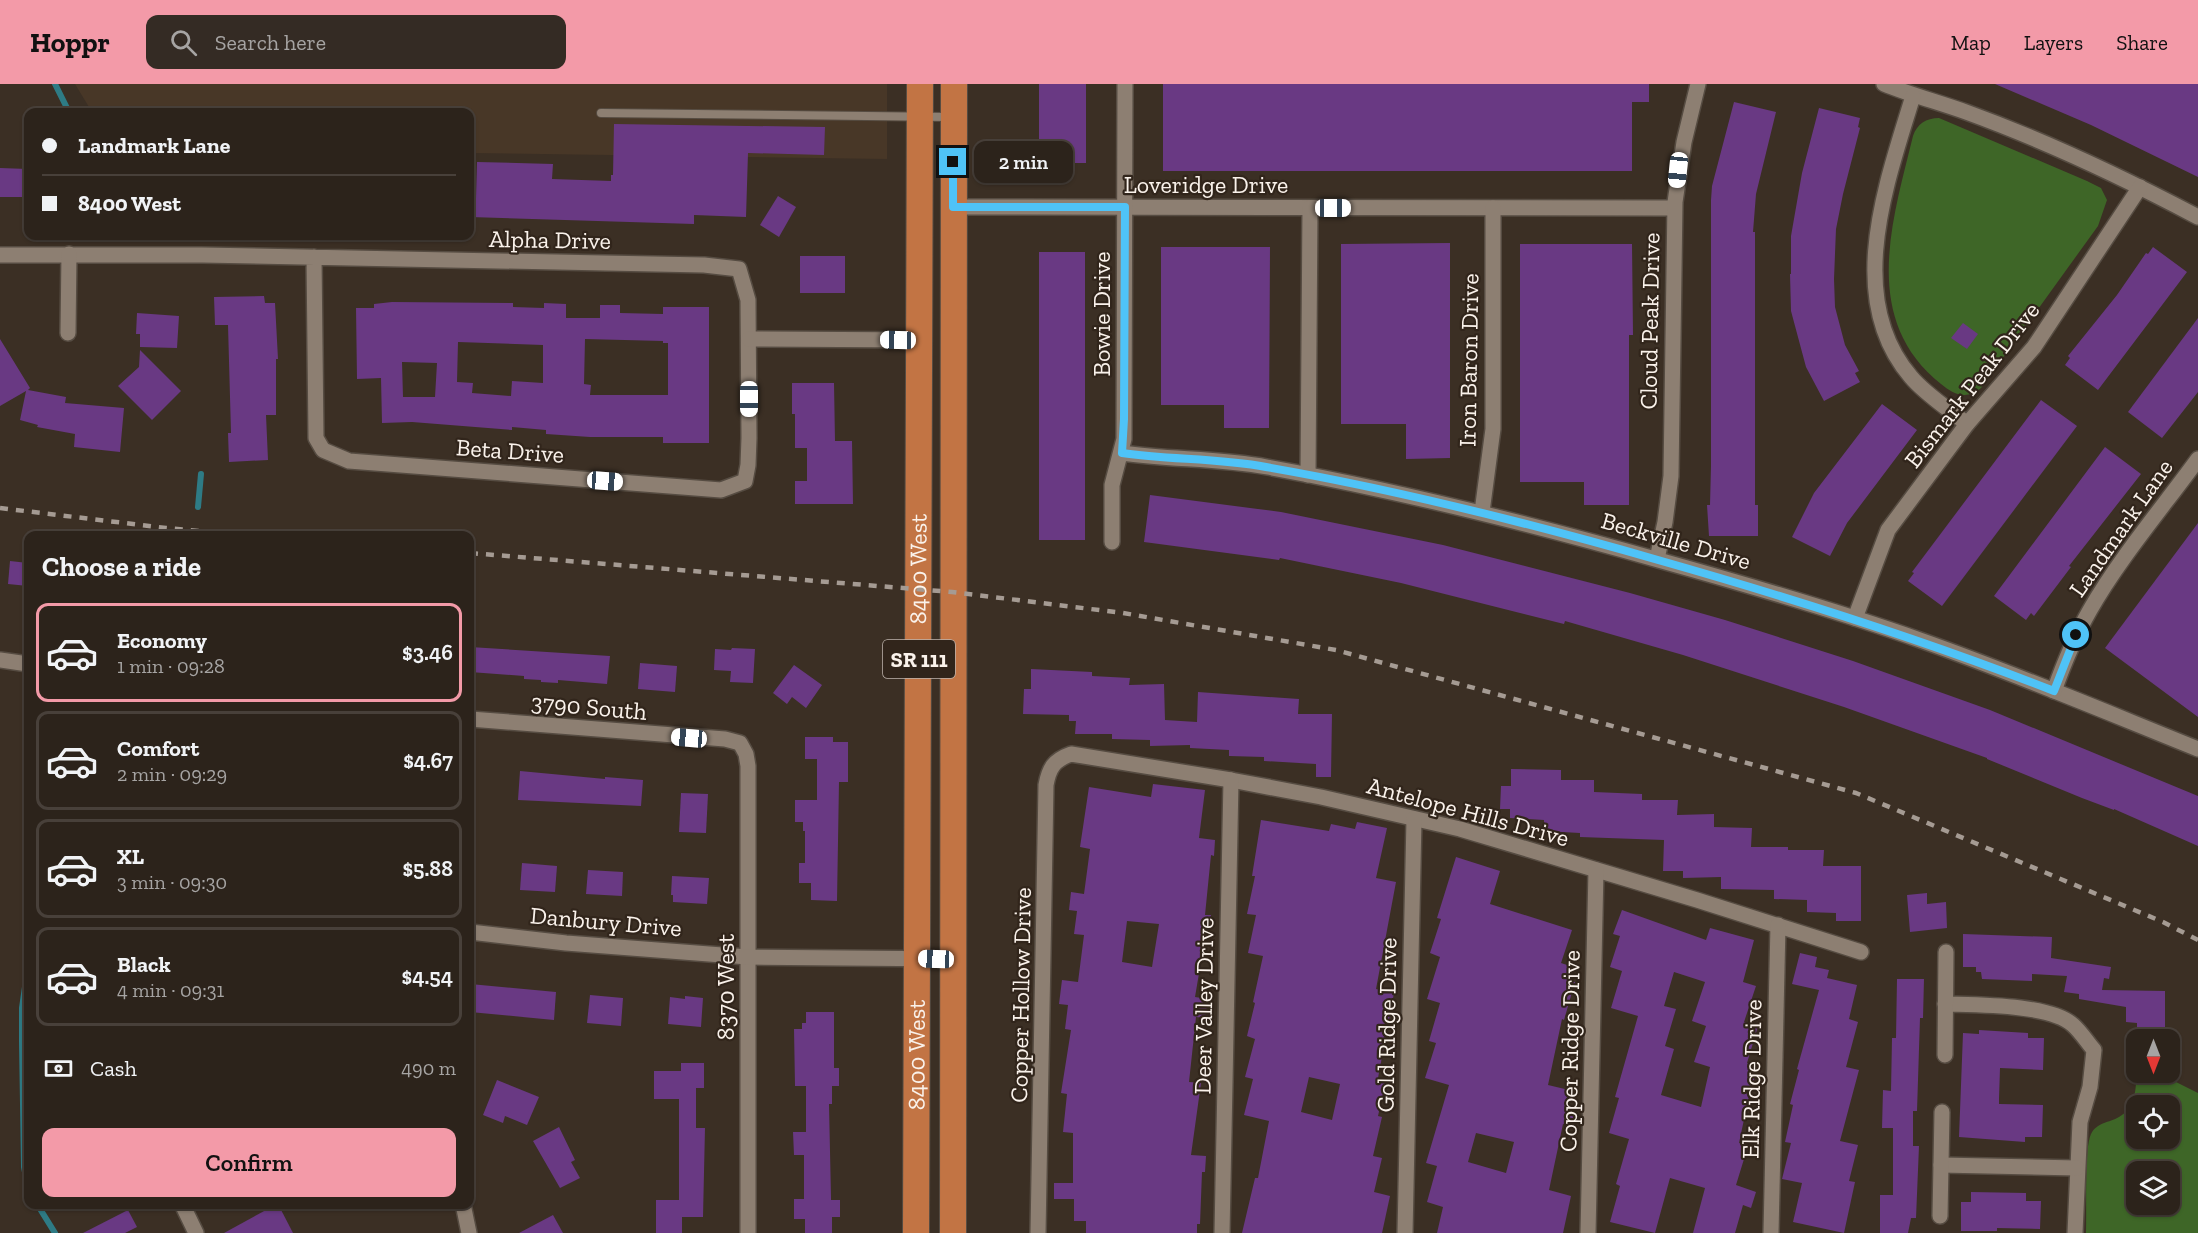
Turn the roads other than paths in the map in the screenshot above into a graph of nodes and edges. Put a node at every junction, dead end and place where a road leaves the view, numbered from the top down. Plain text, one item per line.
1 (920, 84) edge
2 (954, 84) edge
3 (1125, 84) edge
4 (1698, 84) edge
5 (1884, 84) edge
6 (1913, 96) junction
7 (601, 113) dead end
8 (920, 116) junction
9 (953, 117) junction
10 (2140, 187) junction
11 (953, 207) junction
12 (1125, 207) junction
13 (1310, 208) junction
14 (1493, 208) junction
15 (1674, 208) junction
16 (2198, 217) edge
17 (69, 254) junction
18 (0, 255) edge
19 (314, 257) junction
20 (68, 333) dead end
21 (749, 339) junction
22 (919, 340) junction
23 (1967, 424) junction
24 (1122, 453) junction
25 (2198, 459) edge
26 (1308, 475) junction
27 (1482, 512) junction
28 (1112, 542) dead end
29 (1657, 560) junction
30 (1855, 618) junction
31 (0, 660) edge
32 (24, 663) edge
33 (2054, 691) junction
34 (474, 719) edge
35 (740, 743) joint
36 (2198, 749) edge
37 (1057, 760) joint
38 (1231, 780) junction
39 (1414, 819) junction
40 (1596, 870) junction
41 (1778, 925) junction
42 (474, 932) edge
43 (1861, 952) dead end
44 (1946, 952) dead end
45 (748, 957) junction
46 (918, 958) junction
47 (954, 959) junction
48 (1945, 1004) junction
49 (1945, 1055) dead end
50 (1942, 1112) dead end
51 (1941, 1164) junction
52 (2077, 1168) junction
53 (184, 1209) edge
54 (464, 1209) edge
55 (1940, 1216) dead end
56 (196, 1233) edge
57 (469, 1233) edge
58 (748, 1233) edge
59 (916, 1233) edge
60 (952, 1233) edge
61 (1038, 1233) edge
62 (1222, 1233) edge
63 (1405, 1233) edge
64 (1588, 1233) edge
65 (1771, 1233) edge
66 (2075, 1233) edge

1 - 8 main road, 8400 West / SR 111
2 - 9 main road, 8400 West / SR 111
3 - 12 street, Bowie Drive
4 - 15 street, Cloud Peak Drive
5 - 6 street
6 - 10 street
6 - 23 street
7 - 8 lane
8 - 9 lane
8 - 22 main road, 8400 West / SR 111
9 - 11 main road, 8400 West / SR 111
10 - 16 street
10 - 23 street, Bismark Peak Drive
11 - 12 street, Loveridge Drive
11 - 47 main road, 8400 West / SR 111
12 - 13 street, Loveridge Drive
12 - 24 street, Bowie Drive
13 - 14 street, Loveridge Drive
13 - 26 street
14 - 15 street, Loveridge Drive
14 - 27 street, Iron Baron Drive
15 - 29 street, Cloud Peak Drive
17 - 18 street, Alpha Drive
17 - 19 street, Alpha Drive
17 - 20 street
19 - 21 street, Alpha Drive
19 - 21 street, Beta Drive
21 - 22 street
22 - 46 main road, 8400 West / SR 111
23 - 30 street, Bismark Peak Drive
24 - 26 street, Beckville Drive
24 - 28 street, Bowie Drive
25 - 33 street, Landmark Lane
26 - 27 street, Beckville Drive
27 - 29 street, Beckville Drive
29 - 30 street, Beckville Drive
30 - 33 street, Beckville Drive
31 - 32 street
33 - 36 street, Beckville Drive
34 - 35 street, 3790 South
35 - 45 street, 8370 West
37 - 38 street, Antelope Hills Drive
37 - 61 street, Copper Hollow Drive
38 - 39 street, Antelope Hills Drive
38 - 62 street, Deer Valley Drive
39 - 40 street, Antelope Hills Drive
39 - 63 street, Gold Ridge Drive
40 - 41 street, Antelope Hills Drive
40 - 64 street, Copper Ridge Drive
41 - 43 street, Antelope Hills Drive
41 - 65 street, Elk Ridge Drive
42 - 45 street, Danbury Drive
44 - 48 street
45 - 46 street, Danbury Drive
45 - 58 street, 8370 West
46 - 47 street, Danbury Drive
46 - 59 main road, 8400 West / SR 111
47 - 60 main road, 8400 West / SR 111
48 - 49 street
48 - 52 street
50 - 51 street
51 - 52 street
51 - 55 street
52 - 66 street
53 - 56 street
54 - 57 street

